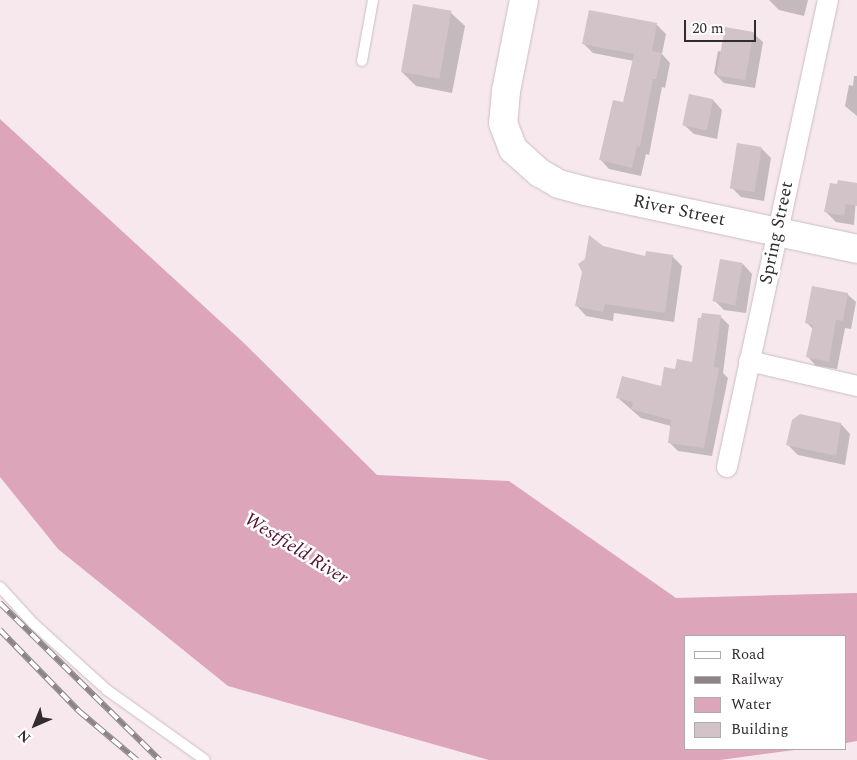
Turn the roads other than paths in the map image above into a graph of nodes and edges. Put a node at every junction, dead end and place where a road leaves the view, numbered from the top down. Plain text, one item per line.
1 (373, 0) edge
2 (524, 0) edge
3 (828, 0) edge
4 (362, 61) dead end
5 (777, 231) junction
6 (857, 250) edge
7 (749, 361) junction
8 (857, 386) edge
9 (727, 467) dead end
10 (0, 587) edge
11 (205, 760) edge

1 - 4 lane
2 - 5 street, River Street
3 - 5 street, Spring Street
5 - 6 street, River Street
5 - 7 street, Spring Street
7 - 8 street
7 - 9 street, Spring Street
10 - 11 lane

